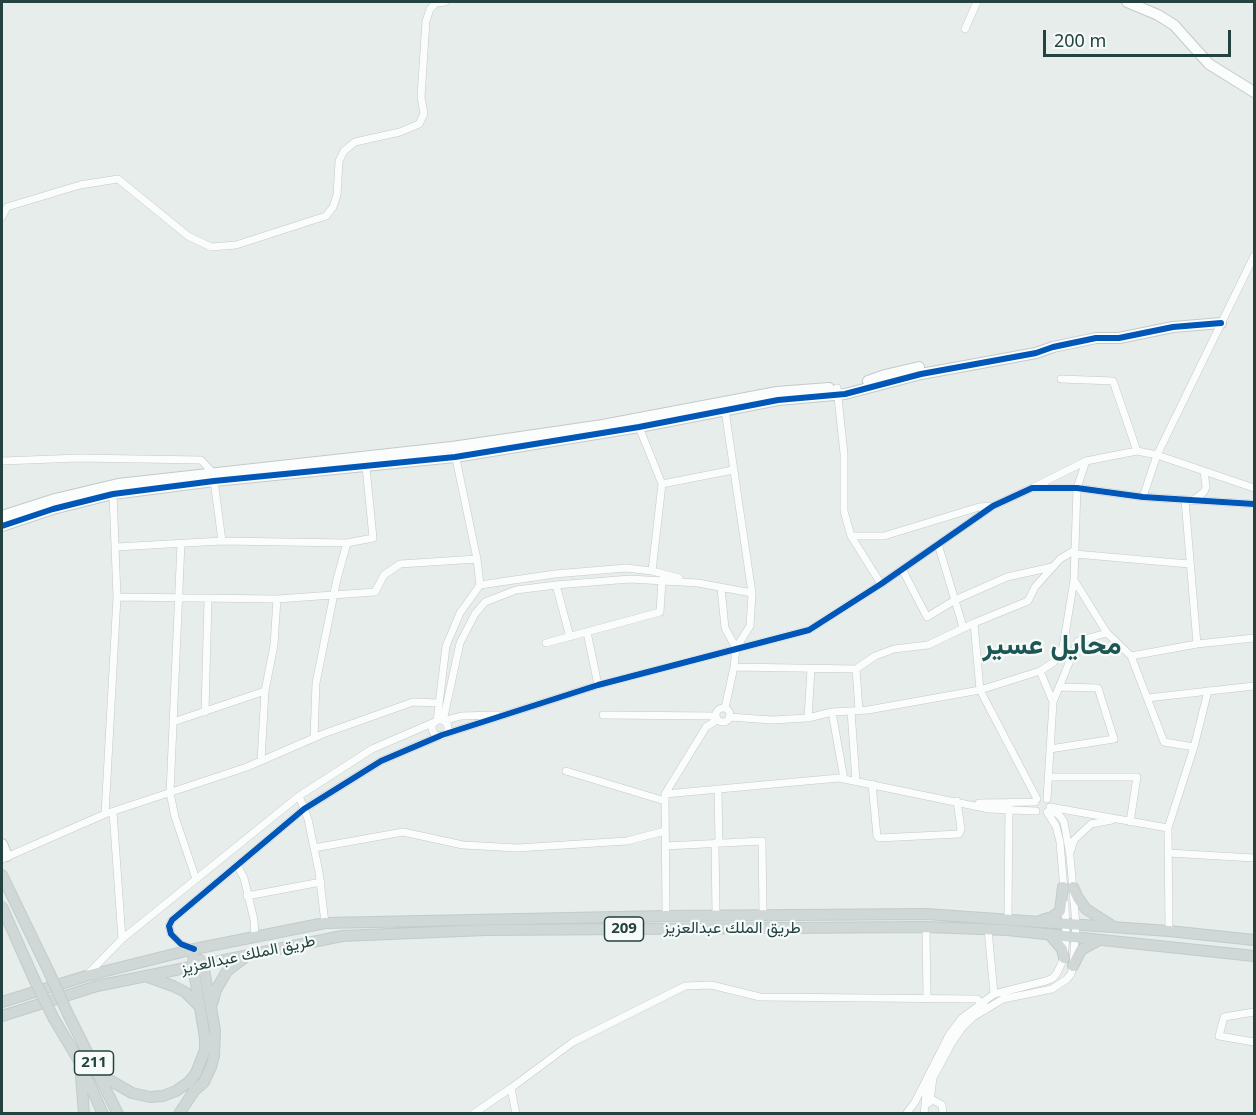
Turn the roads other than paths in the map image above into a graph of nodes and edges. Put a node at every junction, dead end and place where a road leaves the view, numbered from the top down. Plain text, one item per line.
1 (445, 2) edge
2 (977, 2) edge
3 (1127, 2) edge
4 (965, 29) dead end
5 (1254, 92) edge
6 (2, 217) edge
7 (1254, 256) edge
8 (1221, 323) junction
9 (1060, 379) dead end
10 (838, 392) junction
11 (725, 410) junction
12 (639, 427) junction
13 (1137, 451) junction
14 (454, 452) junction
15 (1157, 455) junction
16 (2, 461) edge
17 (1086, 462) junction
18 (366, 467) junction
19 (733, 470) junction
20 (1204, 471) junction
21 (214, 477) junction
22 (662, 484) junction
23 (1032, 488) junction
24 (1077, 488) junction
25 (1254, 488) edge
26 (114, 494) junction
27 (1143, 497) junction
28 (1188, 500) junction
29 (1254, 504) edge
30 (993, 506) junction
31 (2, 516) edge
32 (2, 525) edge
33 (851, 536) junction
34 (222, 541) junction
35 (181, 543) junction
36 (347, 543) junction
37 (938, 544) junction
38 (116, 547) junction
39 (1075, 552) junction
40 (477, 559) junction
41 (1189, 564) junction
42 (1052, 567) junction
43 (902, 569) junction
44 (652, 571) junction
45 (662, 580) junction
46 (1074, 580) junction
47 (698, 583) junction
48 (881, 584) junction
49 (480, 585) junction
50 (556, 585) junction
51 (722, 588) junction
52 (752, 593) junction
53 (335, 595) junction
54 (117, 597) junction
55 (178, 598) junction
56 (208, 598) junction
57 (277, 599) junction
58 (955, 600) junction
59 (485, 602) junction
60 (974, 622) junction
61 (963, 627) junction
62 (587, 632) junction
63 (1107, 633) junction
64 (570, 636) junction
65 (1254, 638) edge
66 (546, 643) dead end
67 (1197, 644) junction
68 (736, 648) junction
69 (1131, 656) junction
70 (734, 667) junction
71 (811, 669) junction
72 (856, 669) junction
73 (1040, 671) junction
74 (598, 685) junction
75 (1254, 686) edge
76 (1059, 687) junction
77 (980, 690) junction
78 (265, 691) junction
79 (1208, 691) junction
80 (1147, 698) junction
81 (1053, 702) junction
82 (439, 703) junction
83 (725, 708) junction
84 (859, 710) junction
85 (832, 711) junction
86 (851, 711) junction
87 (205, 712) junction
88 (505, 714) junction
89 (603, 715) dead end
90 (729, 717) junction
91 (716, 718) junction
92 (808, 718) junction
93 (440, 721) junction
94 (173, 722) junction
95 (442, 735) junction
96 (314, 738) junction
97 (1194, 747) junction
98 (1050, 749) junction
99 (261, 761) junction
100 (566, 771) dead end
101 (1049, 777) junction
102 (844, 779) junction
103 (856, 781) junction
104 (872, 784) junction
105 (718, 789) junction
106 (170, 793) junction
107 (299, 796) junction
108 (665, 797) junction
109 (1036, 800) junction
110 (957, 801) junction
111 (1009, 806) junction
112 (1049, 807) junction
113 (304, 809) junction
114 (1036, 811) junction
115 (109, 813) junction
116 (1117, 819) junction
117 (1130, 822) junction
118 (1168, 828) junction
119 (666, 831) junction
120 (716, 843) junction
121 (2, 844) edge
122 (666, 846) junction
123 (314, 848) junction
124 (1168, 853) junction
125 (1070, 856) junction
126 (4, 857) edge
127 (1254, 858) edge
128 (237, 866) junction
129 (2, 875) edge
130 (196, 879) junction
131 (321, 882) junction
132 (1068, 887) junction
133 (247, 896) junction
134 (2, 907) edge
135 (716, 915) junction
136 (763, 915) junction
137 (666, 916) junction
138 (1008, 919) junction
139 (1038, 921) junction
140 (325, 923) junction
141 (1071, 924) junction
142 (926, 927) junction
143 (1117, 928) junction
144 (988, 929) junction
145 (1169, 931) junction
146 (1049, 934) junction
147 (255, 937) junction
148 (1071, 937) junction
149 (122, 939) junction
150 (1099, 940) junction
151 (1254, 940) edge
152 (194, 949) junction
153 (251, 954) junction
154 (1254, 956) edge
155 (1064, 958) junction
156 (198, 965) junction
157 (1073, 966) junction
158 (86, 976) junction
159 (145, 976) junction
160 (994, 994) junction
161 (927, 998) junction
162 (2, 1002) edge
163 (984, 1005) junction
164 (206, 1007) junction
165 (1254, 1012) edge
166 (2, 1016) edge
167 (1254, 1042) edge
168 (79, 1061) junction
169 (99, 1074) junction
170 (927, 1076) junction
171 (511, 1089) junction
172 (927, 1103) junction
173 (84, 1113) edge
174 (103, 1113) edge
175 (118, 1113) edge
176 (179, 1113) edge
177 (472, 1113) edge
178 (516, 1113) edge
179 (906, 1113) edge
180 (924, 1113) edge
181 (943, 1113) edge

1 - 6 street
2 - 4 street
3 - 5 street
7 - 8 street
8 - 10 street
8 - 15 street
9 - 13 street
10 - 11 street
10 - 14 street
10 - 33 street
11 - 12 street
11 - 19 street
12 - 14 street
12 - 22 street
13 - 15 street
13 - 17 street
14 - 18 street
14 - 21 street
14 - 40 street
15 - 20 street
15 - 27 street
16 - 21 street
17 - 23 street
17 - 24 street
18 - 21 street
18 - 36 street
19 - 22 street
19 - 52 street
20 - 25 street
20 - 28 street
21 - 26 street
21 - 31 street
21 - 34 street
22 - 44 street
23 - 24 street
23 - 30 street
24 - 27 street
24 - 39 street
26 - 32 street
26 - 38 street
27 - 28 street
28 - 29 street
28 - 41 street
30 - 33 street
30 - 37 street
33 - 48 street
34 - 35 street
34 - 36 street
35 - 38 street
35 - 55 street
36 - 53 street
37 - 43 street
37 - 58 street
38 - 54 street
39 - 41 street
39 - 42 street
39 - 46 street
40 - 49 street
40 - 53 street
41 - 67 street
42 - 58 street
42 - 60 street
43 - 48 street
43 - 58 street
44 - 47 street
44 - 49 street
45 - 47 street
45 - 50 street
45 - 62 street
46 - 63 street
46 - 73 street
47 - 51 street
48 - 68 street
49 - 59 street
49 - 82 street
50 - 59 street
50 - 64 street
51 - 52 street
51 - 68 street
52 - 68 street
53 - 57 street
53 - 96 street
54 - 55 street
54 - 115 street
55 - 56 street
55 - 94 street
56 - 57 street
56 - 87 street
57 - 78 street
58 - 61 street
59 - 93 street
60 - 61 street
60 - 77 street
61 - 72 street
62 - 64 street
62 - 74 street
63 - 69 street
63 - 76 street
64 - 66 street
65 - 67 street
67 - 69 street
68 - 70 street
68 - 74 street
69 - 80 street
70 - 71 street
70 - 83 street
71 - 72 street
71 - 92 street
72 - 84 street
73 - 77 street
73 - 81 street
74 - 88 street
75 - 79 street
76 - 81 street
76 - 98 street
77 - 84 street
77 - 109 street
78 - 87 street
78 - 99 street
79 - 80 street
79 - 97 street
80 - 97 street
81 - 98 street
82 - 93 street
82 - 96 street
83 - 90 street
83 - 91 street
84 - 86 street
85 - 86 street
85 - 92 street
85 - 102 street
86 - 103 street
87 - 94 street
88 - 93 street
88 - 95 street
89 - 91 street
90 - 91 street
90 - 92 street
91 - 108 street
93 - 95 street
93 - 95 street
93 - 107 street
94 - 106 street
95 - 113 street
96 - 99 street
97 - 118 street
98 - 101 street
99 - 106 street
100 - 108 street
101 - 112 street
101 - 117 street
102 - 103 street
102 - 105 street
103 - 104 street
104 - 110 street
104 - 110 street
105 - 108 street
105 - 120 street
106 - 115 street
106 - 130 street
107 - 113 street
107 - 130 street
108 - 119 street
109 - 111 street
109 - 112 street
109 - 114 street
110 - 111 street
111 - 114 street
111 - 138 street
112 - 114 street
112 - 116 street
112 - 125 street
112 - 132 street
113 - 123 street
113 - 128 street
115 - 126 street
115 - 149 street
116 - 117 street
116 - 125 street
117 - 118 street
118 - 124 street
119 - 122 street
119 - 123 street
120 - 122 street
120 - 135 street
120 - 136 street
121 - 126 street
122 - 137 street
123 - 131 street
124 - 127 street
124 - 145 street
125 - 132 street
128 - 133 street
128 - 152 street
129 - 169 main road, 211, bridge
130 - 149 street
131 - 133 street
131 - 140 street
132 - 139 main road
132 - 141 street
132 - 143 main road
133 - 147 street
134 - 168 main road, 211, bridge
135 - 136 main road, طريق الملك عبدالعزيز / 209
135 - 137 main road, طريق الملك عبدالعزيز / 209
136 - 138 main road, طريق الملك عبدالعزيز / 209
137 - 140 main road, طريق الملك عبدالعزيز / 209
138 - 139 main road, طريق الملك عبدالعزيز / 209
139 - 141 main road, طريق الملك عبدالعزيز / 209
140 - 147 main road, طريق الملك عبدالعزيز / 209
141 - 143 main road, طريق الملك عبدالعزيز / 209
141 - 148 street
142 - 144 main road, طريق الملك عبدالعزيز / 209
142 - 153 main road, طريق الملك عبدالعزيز / 209
142 - 161 street
143 - 145 main road, طريق الملك عبدالعزيز / 209
144 - 146 main road, طريق الملك عبدالعزيز / 209
144 - 160 street
145 - 151 main road, طريق الملك عبدالعزيز / 209
146 - 148 main road, طريق الملك عبدالعزيز / 209
146 - 155 main road
147 - 152 main road, طريق الملك عبدالعزيز / 209
148 - 150 main road, طريق الملك عبدالعزيز / 209
148 - 155 street
148 - 157 street
149 - 158 street
150 - 154 main road, طريق الملك عبدالعزيز / 209
150 - 157 main road
152 - 156 main road
152 - 158 main road, طريق الملك عبدالعزيز / 209
153 - 156 main road, طريق الملك عبدالعزيز / 209
153 - 164 main road
155 - 160 street
156 - 159 main road, طريق الملك عبدالعزيز / 209
156 - 164 main road
157 - 163 street
158 - 162 main road, طريق الملك عبدالعزيز / 209
159 - 164 main road
159 - 166 main road, طريق الملك عبدالعزيز / 209
160 - 163 street
161 - 163 street
161 - 171 street
163 - 170 street
163 - 172 street
164 - 169 main road
164 - 176 main road
165 - 167 street
168 - 173 main road
168 - 174 main road, 211
169 - 175 main road, 211
170 - 172 street
170 - 179 street
171 - 177 street
171 - 178 street
172 - 180 street
172 - 181 street

